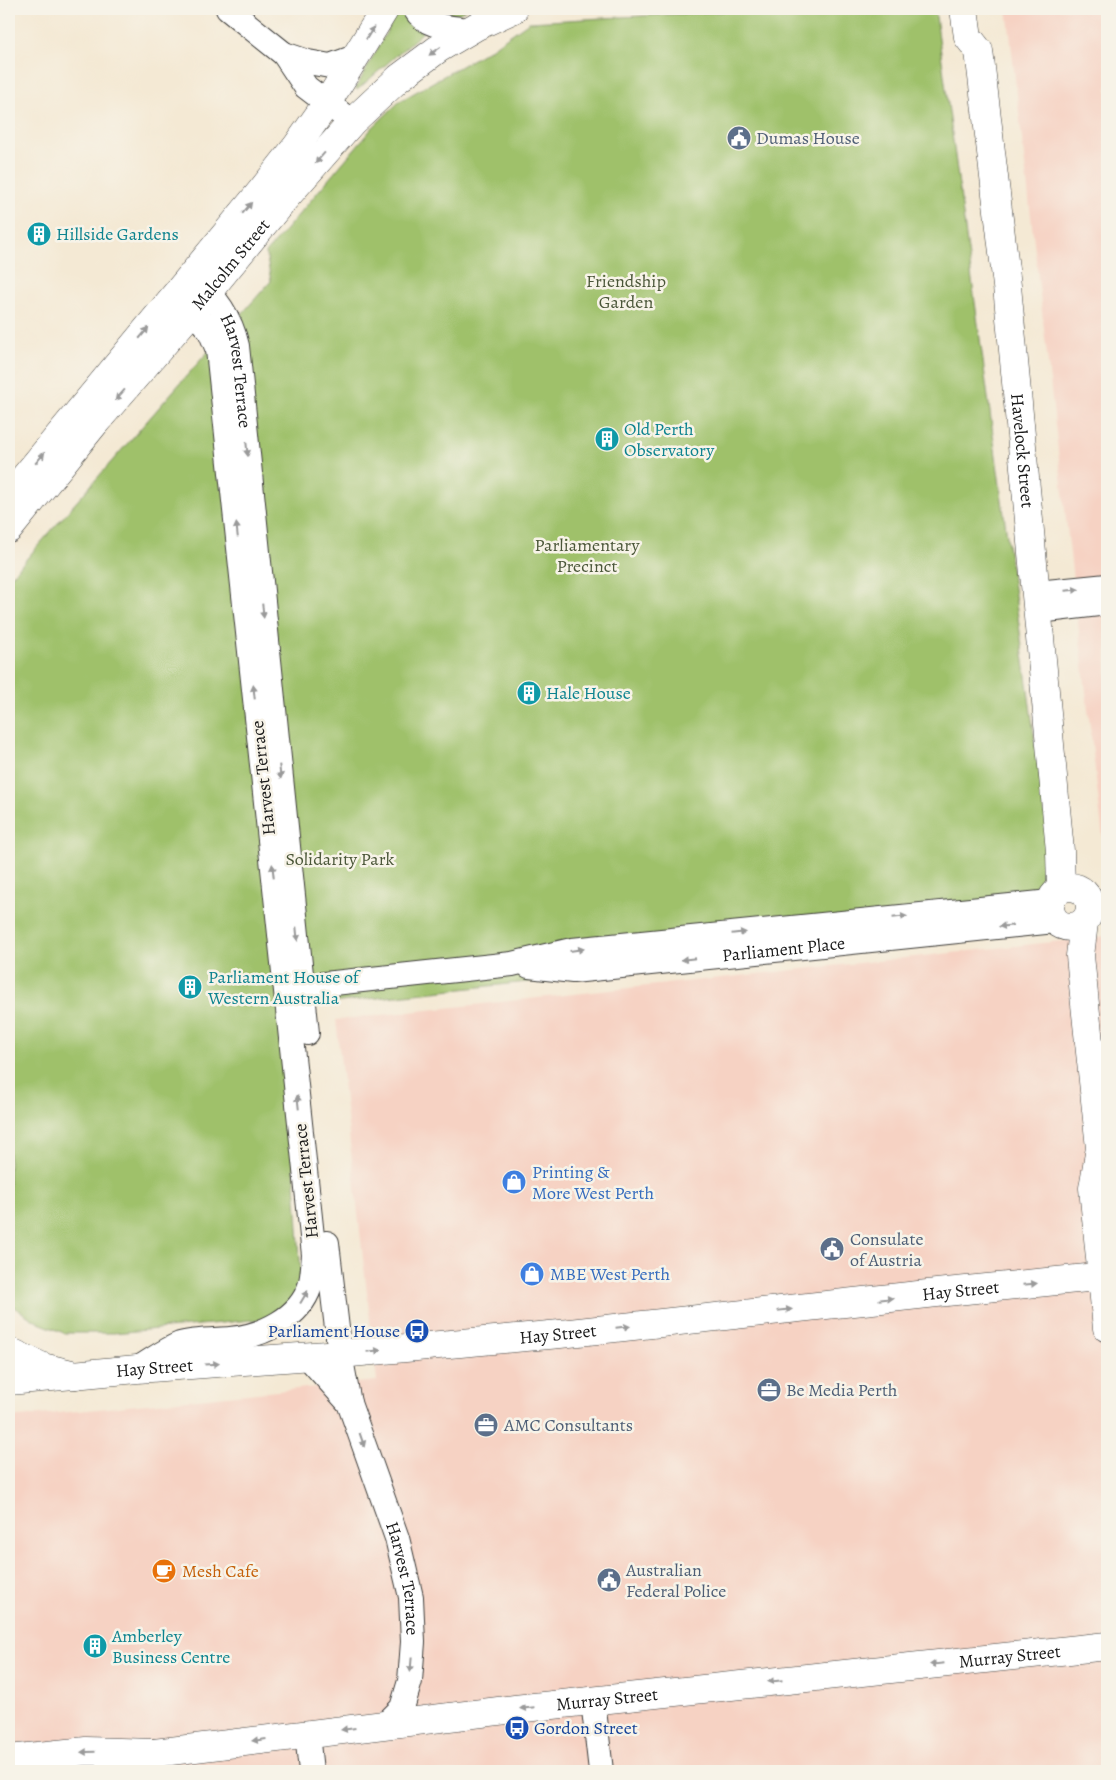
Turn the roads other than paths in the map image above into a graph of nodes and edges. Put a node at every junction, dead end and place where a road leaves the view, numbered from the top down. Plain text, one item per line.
1 (228, 9) edge
2 (386, 9) edge
3 (415, 9) edge
4 (514, 9) edge
5 (964, 9) edge
6 (983, 9) edge
7 (475, 21) edge
8 (979, 50) junction
9 (284, 54) junction
10 (355, 57) junction
11 (327, 103) junction
12 (352, 122) junction
13 (193, 292) junction
14 (9, 496) edge
15 (9, 529) edge
16 (1107, 586) edge
17 (1038, 602) junction
18 (1107, 603) edge
19 (1066, 908) junction
20 (294, 987) junction
21 (1104, 1157) edge
22 (1104, 1276) edge
23 (1107, 1328) edge
24 (9, 1351) edge
25 (340, 1354) junction
26 (308, 1357) junction
27 (137, 1369) junction
28 (76, 1375) junction
29 (9, 1381) edge
30 (349, 1403) junction
31 (1107, 1646) edge
32 (593, 1701) junction
33 (386, 1724) junction
34 (307, 1734) junction
35 (154, 1753) junction
36 (9, 1759) edge
37 (113, 1771) edge
38 (311, 1771) edge
39 (601, 1771) edge

1 - 9 street
10 -> 2 main road, Malcolm Street
3 - 7 street
4 - 7 main road, Malcolm Street
5 - 8 main road, Havelock Street
6 - 8 main road, Havelock Street
7 -> 12 main road, Malcolm Street
8 - 17 main road, Havelock Street
9 - 10 street
9 - 11 street
10 - 11 main road, Malcolm Street
11 - 12 street
13 -> 11 main road, Malcolm Street
12 -> 13 main road, Malcolm Street
14 -> 13 main road, Malcolm Street
13 -> 15 main road, Malcolm Street
13 - 20 street, Harvest Terrace
17 -> 16 street
17 - 18 street
17 - 19 main road, Havelock Street
19 - 20 street, Parliament Place
19 - 21 main road
20 - 25 street, Harvest Terrace
27 -> 20 street, Harvest Terrace
21 - 22 main road
22 - 23 main road
25 -> 22 main road, Hay Street
24 - 28 main road
25 - 26 main road, Hay Street
25 - 30 street, Harvest Terrace
27 -> 26 main road, Hay Street
26 - 30 street, Harvest Terrace
27 - 28 main road, Hay Street
28 - 29 main road, Hay Street
30 -> 33 street, Harvest Terrace
31 -> 32 main road, Murray Street
32 -> 33 main road, Murray Street
32 - 39 street
33 -> 34 main road, Murray Street
34 -> 35 main road, Murray Street
34 - 38 street
35 -> 36 main road
35 - 37 main road, Murray Street

